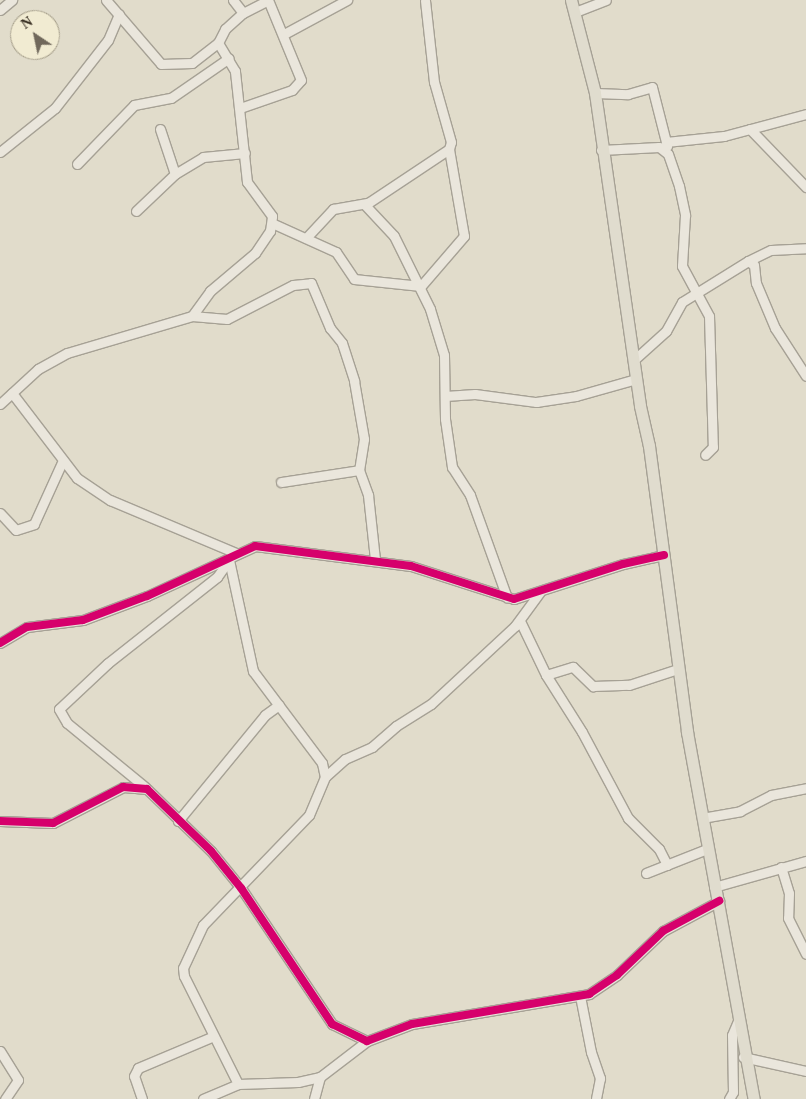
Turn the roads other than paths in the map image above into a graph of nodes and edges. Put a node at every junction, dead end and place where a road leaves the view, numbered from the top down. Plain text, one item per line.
1 (12, 0) edge
2 (106, 0) edge
3 (233, 0) edge
4 (268, 0) edge
5 (347, 0) edge
6 (425, 0) edge
7 (571, 0) edge
8 (606, 0) edge
9 (0, 10) edge
10 (575, 12) junction
11 (243, 13) junction
12 (119, 14) junction
13 (284, 34) junction
14 (218, 43) junction
15 (230, 58) junction
16 (595, 93) junction
17 (240, 108) junction
18 (806, 114) edge
19 (750, 128) junction
20 (160, 129) dead end
21 (666, 142) junction
22 (449, 149) junction
23 (601, 150) junction
24 (0, 152) edge
25 (245, 153) junction
26 (668, 154) junction
27 (78, 164) dead end
28 (175, 174) junction
29 (806, 187) edge
30 (365, 205) junction
31 (136, 212) dead end
32 (274, 224) junction
33 (306, 238) junction
34 (806, 248) edge
35 (748, 261) junction
36 (421, 286) junction
37 (697, 292) junction
38 (192, 316) junction
39 (635, 359) junction
40 (806, 376) edge
41 (636, 379) junction
42 (12, 393) junction
43 (445, 396) junction
44 (0, 404) edge
45 (705, 456) dead end
46 (63, 460) junction
47 (359, 470) junction
48 (281, 482) dead end
49 (0, 513) edge
50 (236, 553) junction
51 (664, 555) junction
52 (376, 559) junction
53 (229, 560) junction
54 (540, 592) junction
55 (507, 598) junction
56 (520, 621) junction
57 (0, 643) edge
58 (678, 669) junction
59 (546, 675) junction
60 (279, 705) junction
61 (126, 770) junction
62 (325, 777) junction
63 (123, 787) junction
64 (806, 788) edge
65 (147, 789) junction
66 (702, 818) junction
67 (0, 821) edge
68 (178, 821) junction
69 (707, 849) junction
70 (806, 861) edge
71 (667, 865) junction
72 (781, 867) junction
73 (646, 873) dead end
74 (714, 887) junction
75 (241, 888) junction
76 (718, 900) junction
77 (806, 954) edge
78 (580, 996) junction
79 (738, 1021) junction
80 (214, 1036) junction
81 (367, 1042) junction
82 (0, 1051) edge
83 (743, 1057) junction
84 (806, 1071) edge
85 (320, 1077) junction
86 (238, 1084) junction
87 (316, 1097) edge
88 (5, 1099) edge
89 (142, 1099) edge
90 (203, 1099) edge
91 (596, 1099) edge
92 (729, 1099) edge
93 (754, 1099) edge

1 - 9 street
2 - 12 street
3 - 11 street
4 - 11 street
4 - 13 street
5 - 13 street
6 - 22 street
7 - 10 main road
8 - 10 street
10 - 16 main road
11 - 14 street
12 - 14 street
12 - 24 street
13 - 17 street
14 - 15 street
15 - 17 street
15 - 27 street
16 - 21 street
16 - 23 main road
17 - 25 street
18 - 19 street
19 - 21 street
19 - 29 street
20 - 28 street
21 - 26 street
22 - 30 street
22 - 36 street
23 - 26 street
23 - 39 main road
25 - 28 street
25 - 32 street
26 - 37 street
28 - 31 street
30 - 33 street
30 - 36 street
32 - 33 street
32 - 38 street
33 - 36 street
34 - 35 street
35 - 37 street
35 - 40 street
36 - 43 street
37 - 39 street
37 - 45 street
38 - 42 street
38 - 47 street
39 - 41 main road
41 - 43 street
41 - 51 main road
42 - 44 street
42 - 46 street
43 - 55 street
46 - 49 street
46 - 50 street
47 - 48 street
47 - 52 street
50 - 52 street
50 - 53 street
51 - 54 street
51 - 58 main road
52 - 55 street
53 - 57 street
53 - 60 street
53 - 61 street
54 - 55 street
54 - 56 street
56 - 59 street
56 - 62 street
58 - 59 street
58 - 66 main road
59 - 71 street
60 - 62 street
60 - 68 street
61 - 63 street
61 - 65 street
62 - 75 street
63 - 65 street
63 - 67 street
64 - 66 street
65 - 68 street
66 - 69 main road
68 - 75 street
69 - 71 street
69 - 74 main road
70 - 72 street
71 - 73 street
72 - 74 street
72 - 77 street
74 - 76 main road
75 - 80 street
75 - 81 street
76 - 78 street
76 - 79 main road
78 - 81 street
78 - 91 street
79 - 83 main road
79 - 92 street
80 - 86 street
80 - 89 street
81 - 85 street
82 - 88 street
83 - 84 street
83 - 93 main road
85 - 86 street
85 - 87 street
86 - 90 street

